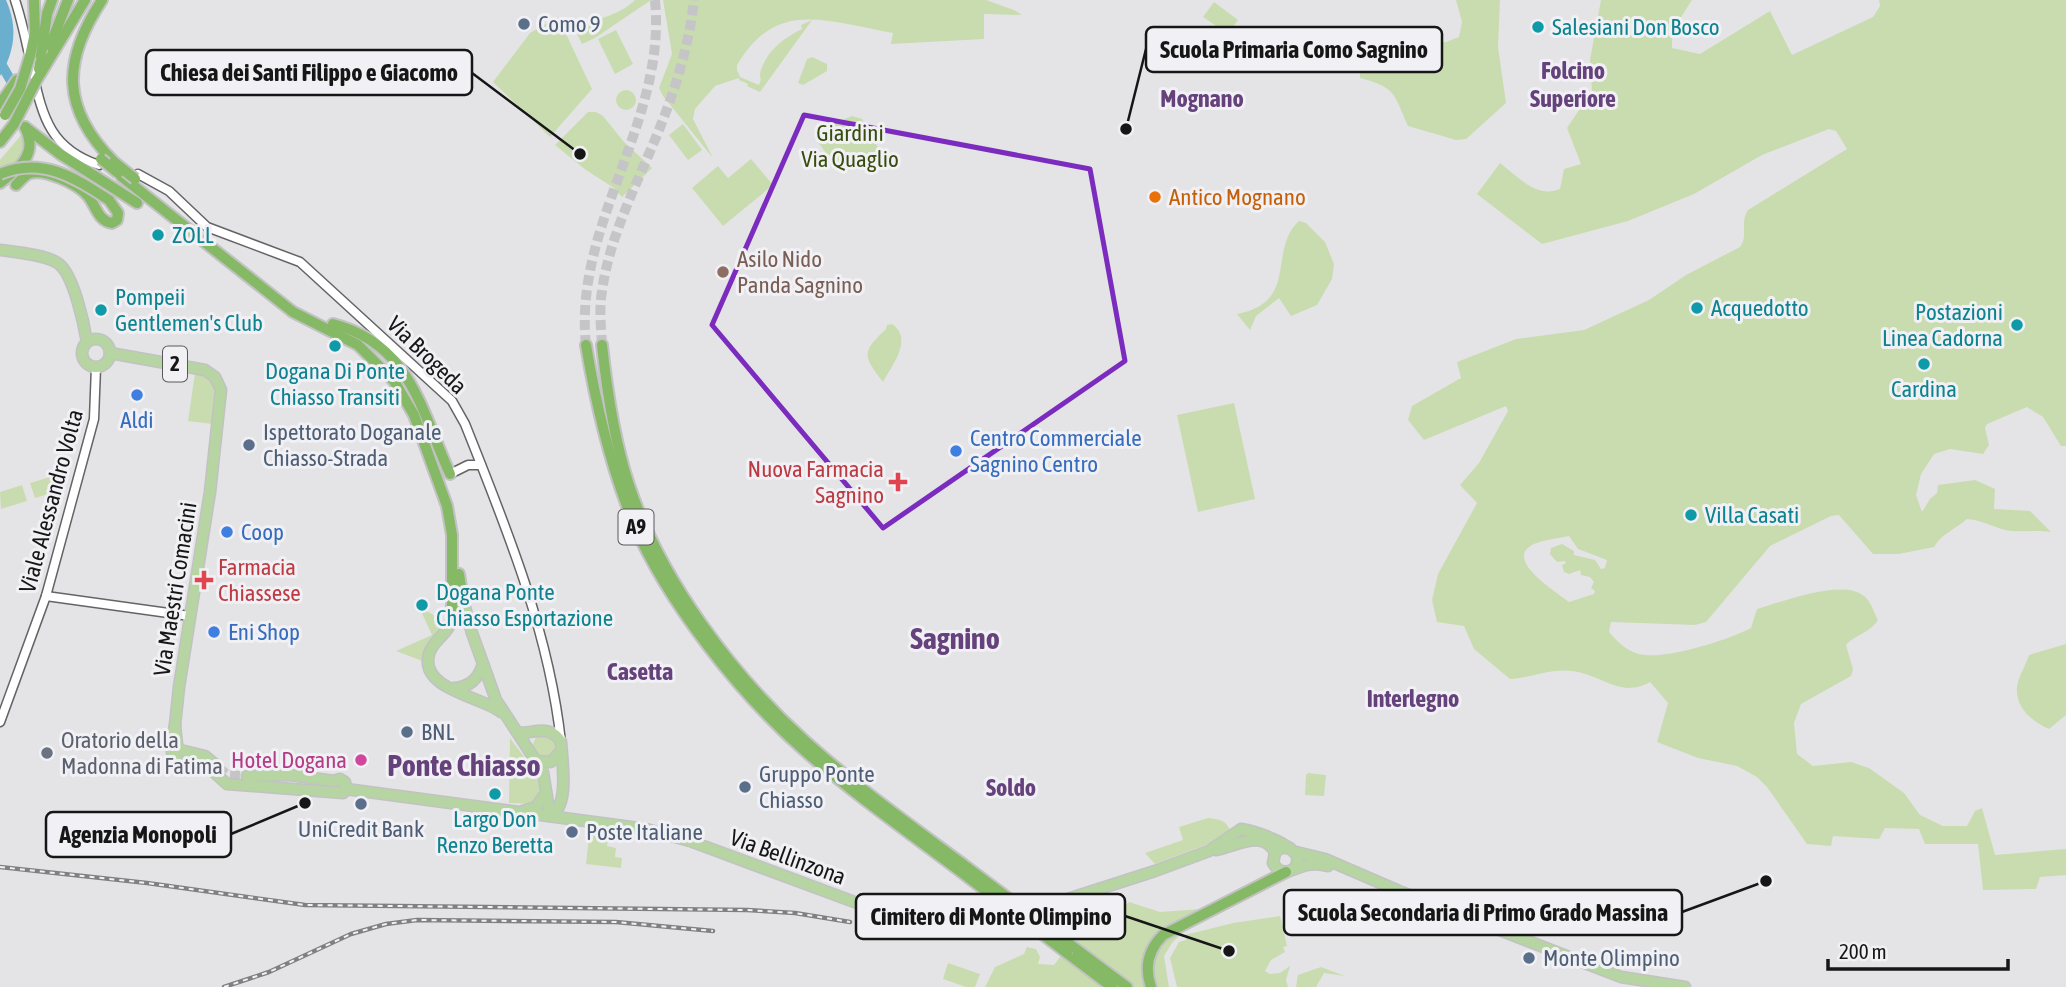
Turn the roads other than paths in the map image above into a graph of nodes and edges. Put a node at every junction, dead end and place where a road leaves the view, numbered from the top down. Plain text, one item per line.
1 (15, 0) edge
2 (52, 0) edge
3 (68, 0) edge
4 (85, 0) edge
5 (95, 0) edge
6 (102, 0) edge
7 (35, 5) edge
8 (42, 56) junction
9 (0, 104) edge
10 (2, 119) edge
11 (20, 125) junction
12 (0, 142) edge
13 (60, 154) junction
14 (28, 155) junction
15 (100, 162) junction
16 (20, 165) dead end
17 (136, 176) junction
18 (9, 178) edge
19 (0, 183) edge
20 (137, 203) dead end
21 (0, 250) edge
22 (83, 319) junction
23 (333, 324) junction
24 (100, 339) junction
25 (87, 342) junction
26 (586, 345) tunnel mouth
27 (602, 345) tunnel mouth
28 (110, 353) junction
29 (96, 367) junction
30 (603, 399) junction
31 (481, 465) junction
32 (450, 474) joint
33 (46, 596) junction
34 (463, 600) joint
35 (190, 616) junction
36 (452, 617) joint
37 (483, 664) junction
38 (451, 688) junction
39 (504, 714) junction
40 (557, 719) junction
41 (0, 722) edge
42 (176, 725) junction
43 (544, 730) junction
44 (518, 733) junction
45 (172, 738) junction
46 (561, 747) junction
47 (529, 750) junction
48 (537, 761) junction
49 (216, 769) junction
50 (247, 776) tunnel mouth
51 (334, 786) junction
52 (547, 793) junction
53 (563, 800) junction
54 (518, 812) junction
55 (550, 816) junction
56 (583, 820) junction
57 (1239, 838) junction
58 (1293, 850) junction
59 (1275, 853) junction
60 (1291, 869) junction
61 (1382, 884) junction
62 (1072, 951) junction
63 (1112, 987) edge
64 (1127, 987) edge
65 (1151, 987) edge
66 (1685, 987) edge

1 - 15 street
2 - 8 highway
3 - 8 highway
4 - 8 highway
5 - 15 highway
6 - 17 highway, bridge
7 - 8 highway
8 - 9 highway, bridge
8 - 10 highway, bridge
8 - 11 highway, bridge
11 - 12 highway
11 - 13 highway
11 - 14 highway
13 - 14 highway
13 - 20 highway
14 - 16 highway
15 - 36 highway, bridge
17 - 23 highway
17 - 31 street, Via Brogeda
18 - 18 highway, bridge
18 - 19 highway
21 - 22 main road
22 - 24 main road
22 - 25 main road
23 - 32 highway
23 - 34 highway
24 - 25 main road
24 - 28 main road
25 - 29 main road
26 - 30 highway, A9
27 - 30 highway, A9
28 - 29 main road
28 - 35 main road, Via Maestri Comacini / 2
29 - 33 street, Viale Alessandro Volta
30 - 62 highway, A9, bridge
31 - 32 street
31 - 40 street, Via Brogeda
33 - 35 street
33 - 41 street, Viale Alessandro Volta
34 - 37 main road
35 - 42 main road, Via Maestri Comacini / 2
36 - 38 main road
37 - 38 main road
37 - 39 main road
38 - 39 main road
39 - 44 main road
40 - 43 street
40 - 46 street, Via Brogeda
42 - 45 main road, Via Maestri Comacini
42 - 49 main road
43 - 44 main road
43 - 46 main road
43 - 47 main road
44 - 47 main road
45 - 49 main road
45 - 49 main road
46 - 48 main road
46 - 53 main road
47 - 48 main road
48 - 52 main road
49 - 51 main road
50 - 51 main road
51 - 54 main road, Via Bellinzona
52 - 54 main road
52 - 55 main road
53 - 55 main road
53 - 56 main road
54 - 55 main road, Via Bellinzona
55 - 56 main road, Via Bellinzona
56 - 57 main road, Via Bellinzona
57 - 58 main road
57 - 59 main road
58 - 59 main road
58 - 60 main road
58 - 61 main road
59 - 60 main road
60 - 61 main road
60 - 65 highway
61 - 66 main road
62 - 63 highway, A9
62 - 64 highway, A9

